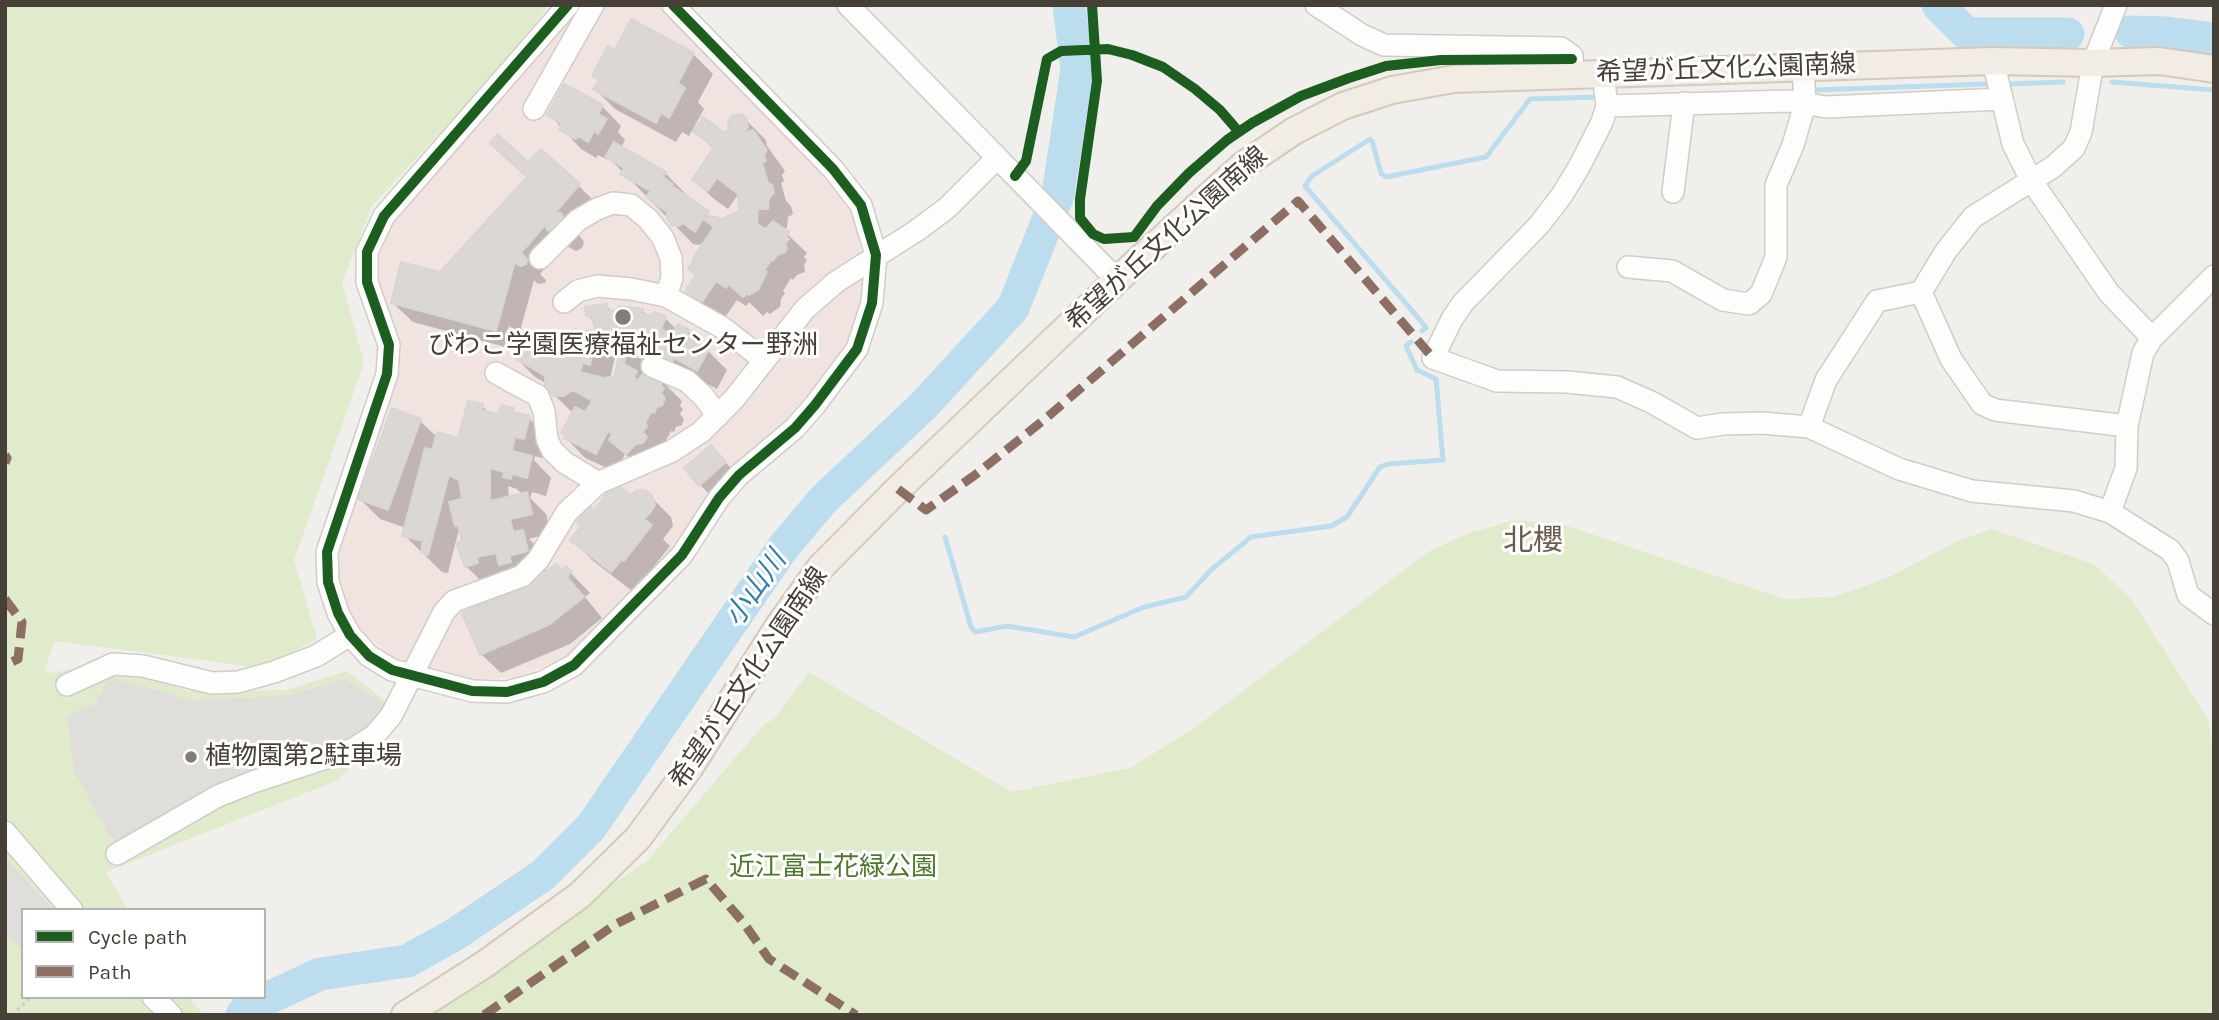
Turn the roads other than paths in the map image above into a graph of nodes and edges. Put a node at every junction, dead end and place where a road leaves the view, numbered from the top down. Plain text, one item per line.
1 (568, 5) edge
2 (593, 5) edge
3 (673, 5) edge
4 (848, 5) edge
5 (1316, 5) edge
6 (2116, 5) edge
7 (1993, 61) junction
8 (2093, 63) junction
9 (1803, 67) junction
10 (2214, 69) edge
11 (1604, 73) junction
12 (1573, 74) junction
13 (2002, 99) junction
14 (1684, 103) junction
15 (1805, 104) junction
16 (1607, 106) junction
17 (534, 109) dead end
18 (997, 158) junction
19 (2031, 180) junction
20 (1673, 192) dead end
21 (876, 255) junction
22 (540, 258) dead end
23 (1628, 267) dead end
24 (1117, 279) junction
25 (2210, 287) edge
26 (1921, 292) junction
27 (666, 296) junction
28 (564, 302) dead end
29 (2152, 338) junction
30 (764, 360) junction
31 (652, 366) dead end
32 (496, 373) dead end
33 (718, 415) junction
34 (2127, 426) junction
35 (1809, 427) junction
36 (598, 483) junction
37 (2110, 512) junction
38 (2214, 614) edge
39 (350, 635) junction
40 (412, 675) junction
41 (68, 685) dead end
42 (5, 832) edge
43 (117, 854) dead end
44 (70, 908) edge
45 (155, 999) edge
46 (170, 1015) edge
47 (405, 1015) edge

1 - 39 street
2 - 17 street
3 - 21 street
4 - 18 street
5 - 12 street
6 - 8 street
7 - 8 main road, 希望が丘文化公園南線
7 - 9 main road, 希望が丘文化公園南線
7 - 13 street
8 - 10 main road, 希望が丘文化公園南線
8 - 19 street
9 - 11 main road, 希望が丘文化公園南線
9 - 15 street
11 - 12 main road, 希望が丘文化公園南線
11 - 16 street
12 - 24 main road, 希望が丘文化公園南線
13 - 15 street
13 - 19 street
14 - 15 street
14 - 16 street
14 - 20 street
15 - 23 street
16 - 35 street
18 - 21 street
18 - 24 street
19 - 26 street
19 - 29 street
21 - 30 street
21 - 40 street
22 - 27 street
24 - 47 main road, 希望が丘文化公園南線
25 - 29 street
26 - 34 street
26 - 35 street
27 - 28 street
27 - 30 street
29 - 34 street
30 - 33 street
31 - 33 street
32 - 36 street
33 - 36 street
34 - 37 street
35 - 37 street
36 - 40 street
37 - 38 street
39 - 40 street
39 - 41 street
40 - 43 street
42 - 44 street
45 - 46 street

